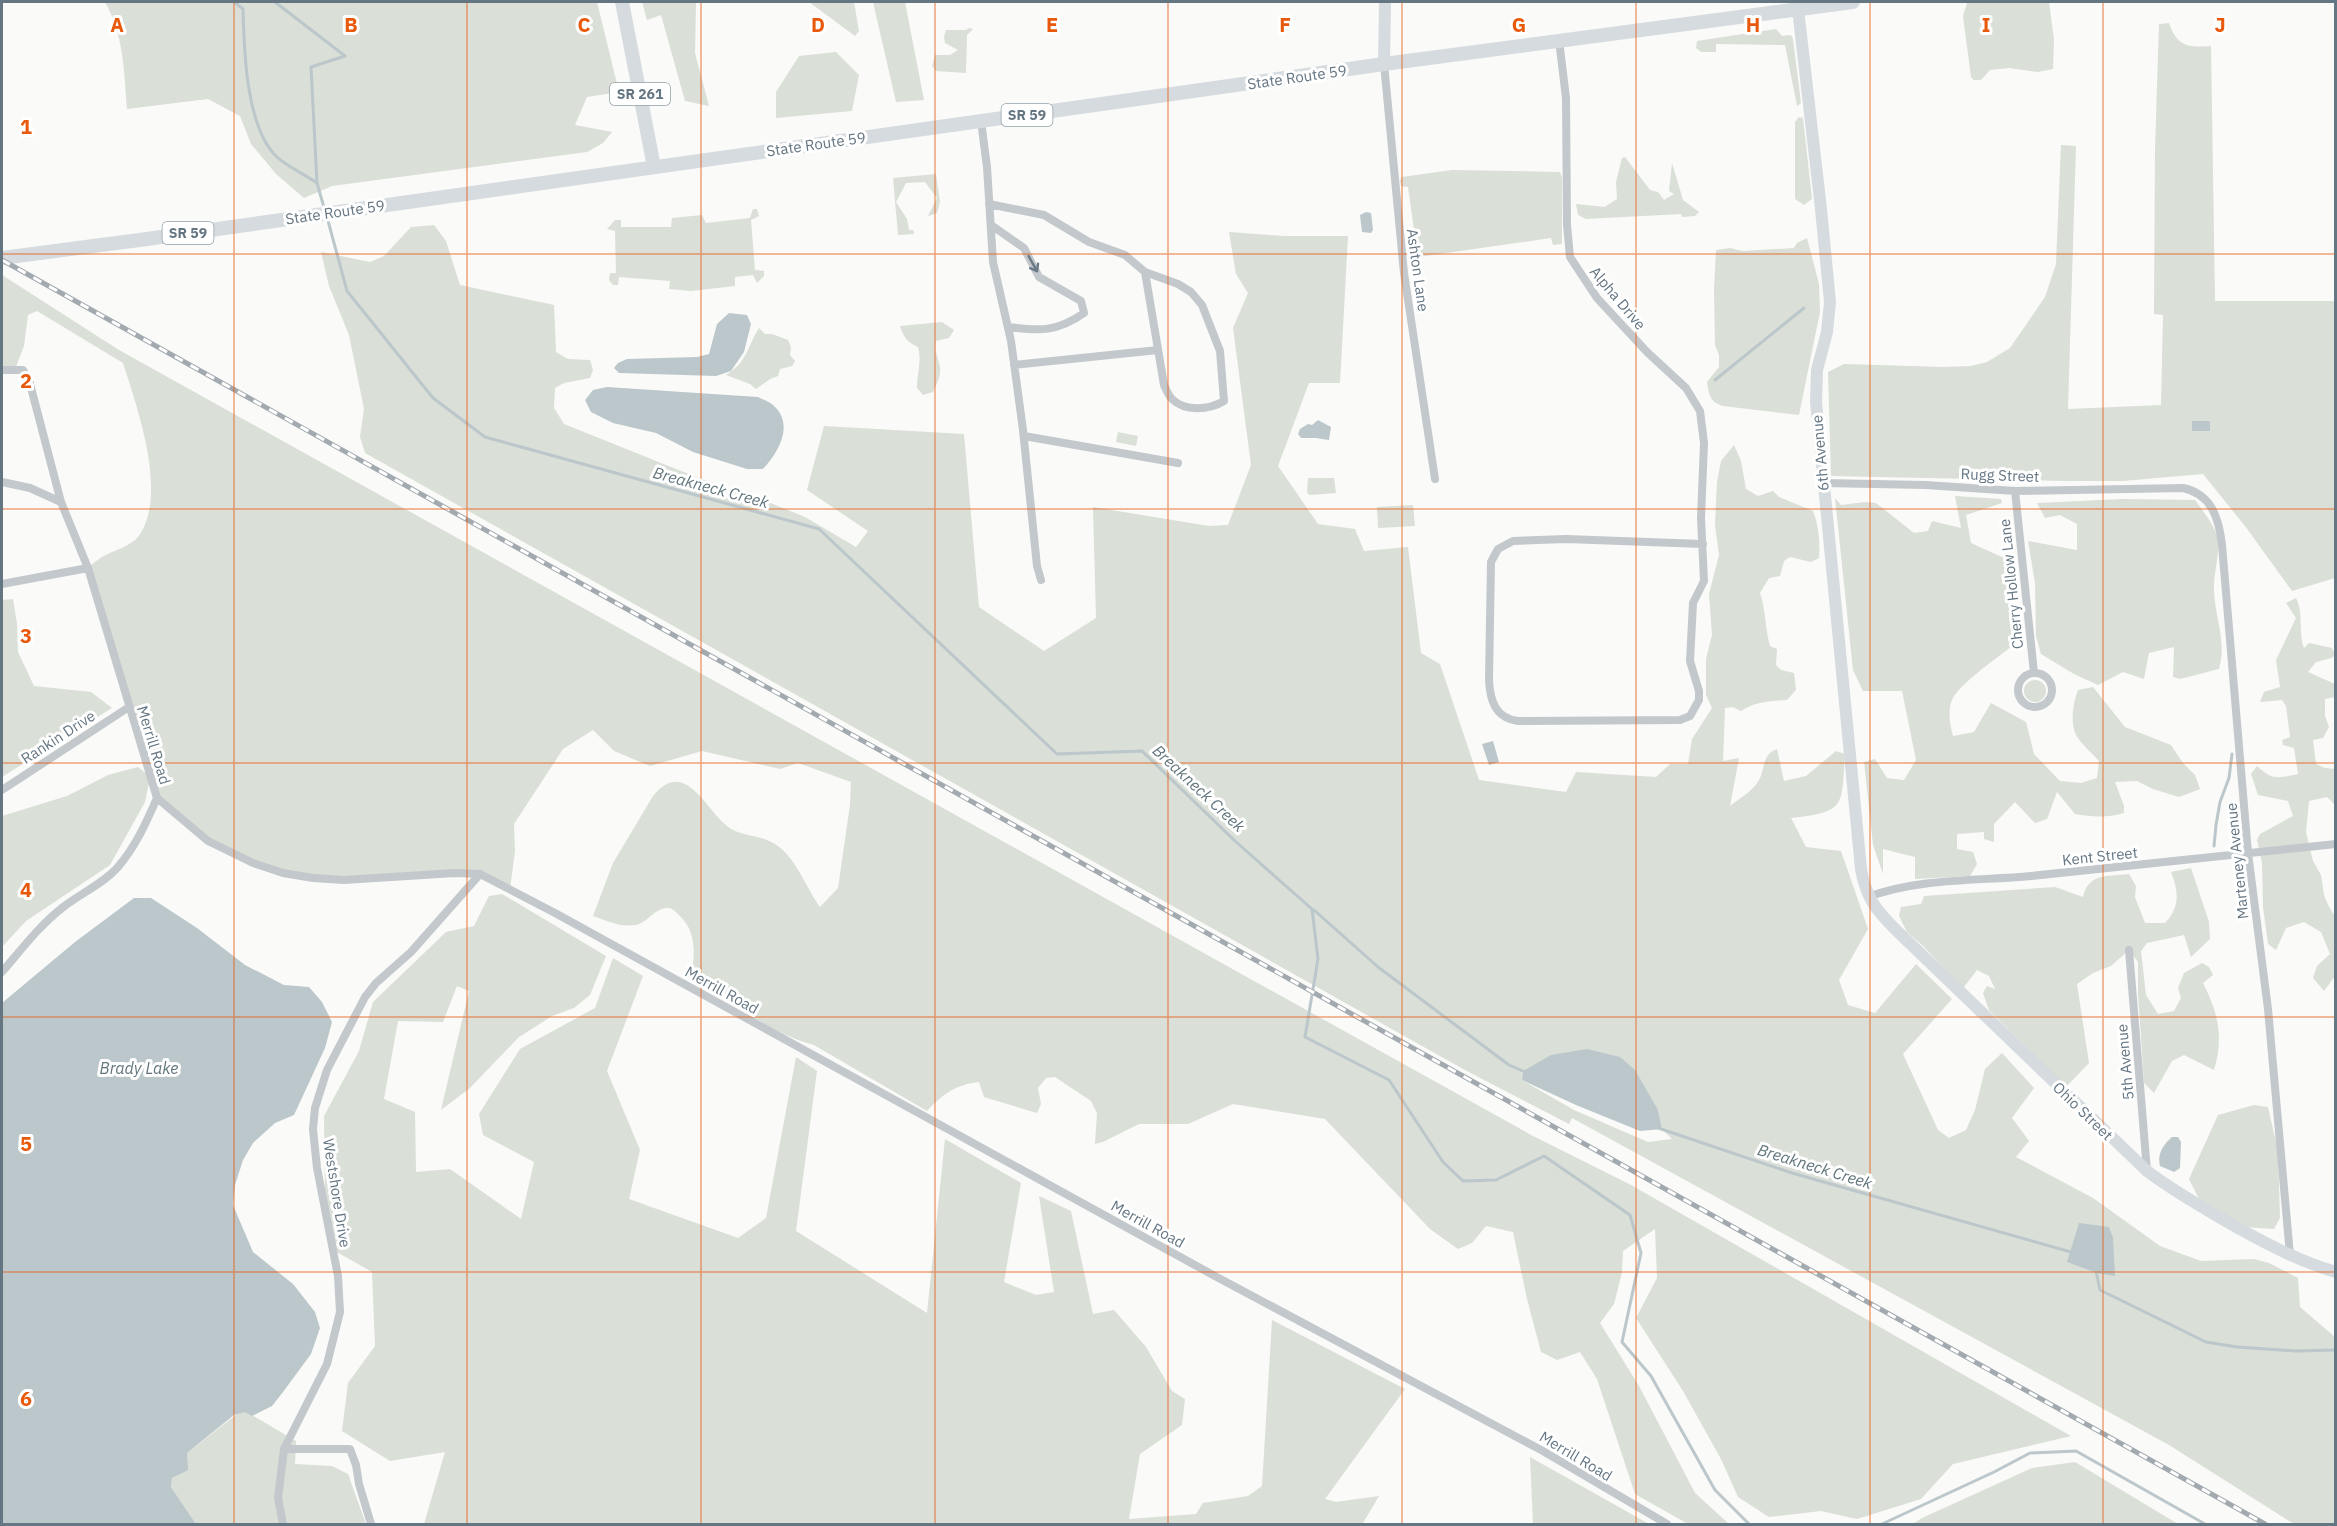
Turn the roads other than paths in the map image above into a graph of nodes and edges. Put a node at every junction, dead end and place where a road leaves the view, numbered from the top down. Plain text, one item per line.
1 (622, 2) edge
2 (1385, 2) edge
3 (1853, 2) edge
4 (1798, 5) edge
5 (1559, 40) junction
6 (1384, 64) junction
7 (981, 121) junction
8 (654, 167) junction
9 (990, 204) junction
10 (991, 225) junction
11 (2, 258) edge
12 (1145, 272) junction
13 (1008, 327) junction
14 (1158, 350) junction
15 (1014, 365) junction
16 (2, 370) edge
17 (1024, 436) junction
18 (1178, 463) dead end
19 (1435, 479) dead end
20 (2, 482) edge
21 (1822, 483) junction
22 (2177, 488) joint
23 (2015, 491) junction
24 (61, 502) junction
25 (1703, 544) junction
26 (88, 568) junction
27 (1041, 579) dead end
28 (2, 584) edge
29 (2034, 673) junction
30 (129, 707) junction
31 (2, 790) edge
32 (157, 798) junction
33 (2336, 844) edge
34 (2248, 853) junction
35 (480, 874) junction
36 (1868, 897) junction
37 (2130, 950) dead end
38 (2, 972) edge
39 (2147, 1171) junction
40 (2290, 1255) junction
41 (2336, 1272) edge
42 (284, 1449) junction
43 (283, 1524) edge
44 (371, 1524) edge
45 (1667, 1524) edge

1 - 8 main road, SR 261
2 - 6 street
3 - 4 main road, SR 59
4 - 5 main road, State Route 59 / SR 59
4 - 21 street, 6th Avenue
5 - 6 main road, State Route 59 / SR 59
5 - 25 street, Alpha Drive
6 - 7 main road, State Route 59 / SR 59
6 - 19 street, Ashton Lane
7 - 8 main road, State Route 59 / SR 59
7 - 9 street
8 - 11 main road, State Route 59 / SR 59
9 - 10 street
9 - 12 street
10 - 13 street
10 -> 13 street
12 - 14 street
12 - 14 street
13 - 15 street
14 - 15 street
15 - 17 street
16 - 24 street, Merrill Road
17 - 18 street
17 - 27 street
20 - 24 street
21 - 23 street, Rugg Street
21 - 36 street, 6th Avenue
22 - 23 street, Rugg Street
22 - 34 street, Marteney Avenue
23 - 29 street, Cherry Hollow Lane
24 - 26 street, Merrill Road
25 - 25 street, Alpha Drive
26 - 28 street
26 - 30 street, Merrill Road
29 - 29 street
30 - 31 street, Rankin Drive
30 - 32 street, Merrill Road
32 - 35 street, Merrill Road
32 - 38 street
33 - 34 street, Kent Street
34 - 36 street, Kent Street
34 - 40 street, Marteney Avenue
35 - 42 street, Westshore Drive
35 - 45 street, Merrill Road
36 - 39 street, Ohio Street
37 - 39 street, 5th Avenue
39 - 40 street, Ohio Street
40 - 41 street, Ohio Street
42 - 43 street, Westshore Drive
42 - 44 street

